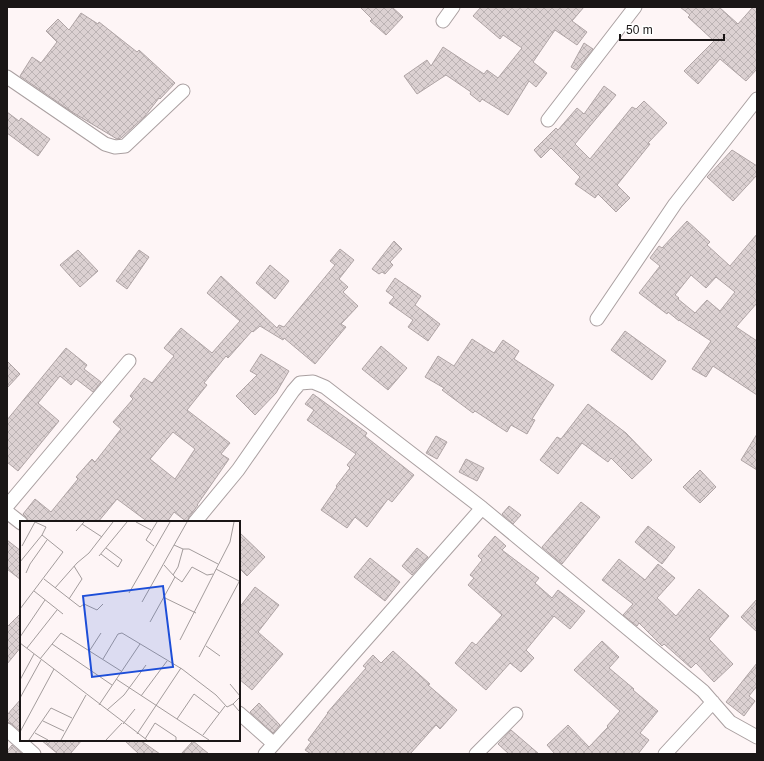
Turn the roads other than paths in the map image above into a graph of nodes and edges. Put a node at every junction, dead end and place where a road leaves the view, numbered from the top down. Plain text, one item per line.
1 (453, 7) edge
2 (635, 7) edge
3 (443, 21) dead end
4 (7, 77) edge
5 (183, 91) dead end
6 (756, 101) edge
7 (548, 120) dead end
8 (597, 319) dead end
9 (129, 361) dead end
10 (7, 506) edge
11 (482, 508) junction
12 (7, 512) edge
13 (196, 521) edge
14 (20, 523) edge
15 (713, 702) junction
16 (240, 714) edge
17 (516, 714) dead end
18 (7, 730) edge
19 (757, 737) edge
20 (274, 744) junction
21 (34, 754) edge
22 (265, 754) edge
23 (476, 754) edge
24 (665, 754) edge

1 - 3 street
2 - 7 street
4 - 5 street
6 - 8 street
9 - 10 street
11 - 13 street
11 - 15 street
11 - 20 street
12 - 14 street
15 - 19 street
15 - 24 street
16 - 20 street
17 - 23 street
18 - 21 street
20 - 22 street

